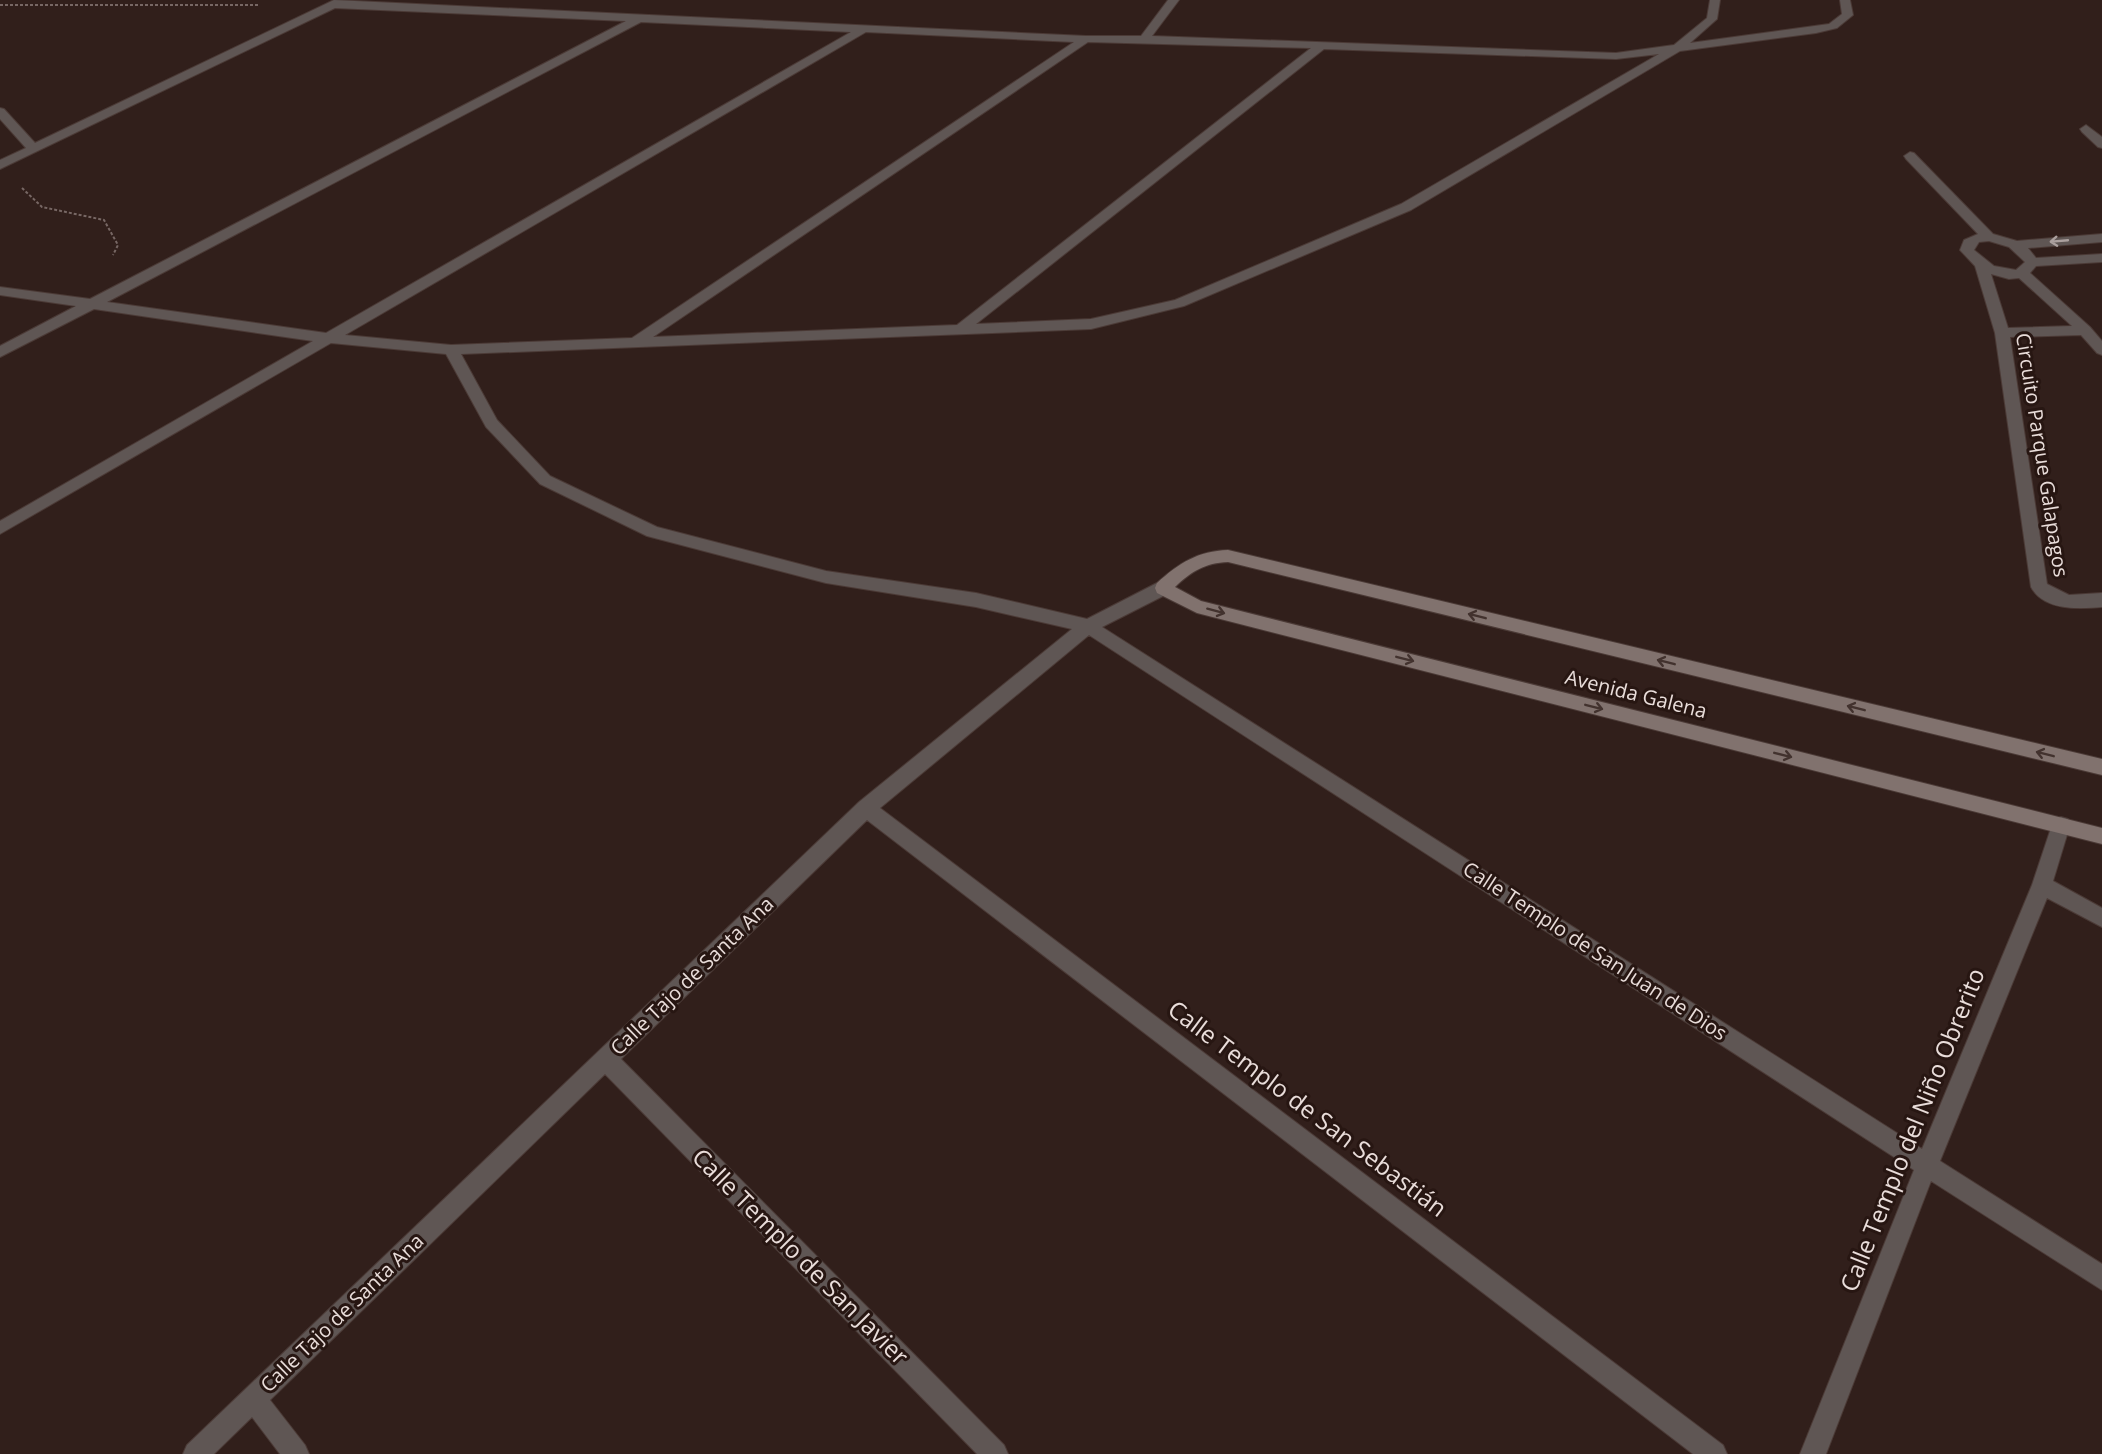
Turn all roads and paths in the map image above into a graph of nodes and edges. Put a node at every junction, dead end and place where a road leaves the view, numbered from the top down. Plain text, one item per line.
1 (1174, 0) edge
2 (1715, 0) edge
3 (1845, 0) edge
4 (339, 2) edge
5 (263, 4) dead end
6 (0, 5) edge
7 (639, 19) junction
8 (862, 30) junction
9 (1086, 39) junction
10 (1144, 39) junction
11 (1321, 46) junction
12 (1677, 48) junction
13 (0, 112) edge
14 (2086, 129) dead end
15 (2102, 144) edge
16 (33, 148) junction
17 (1910, 156) dead end
18 (0, 165) edge
19 (1989, 237) junction
20 (2102, 238) edge
21 (2016, 245) junction
22 (2102, 258) edge
23 (2032, 262) junction
24 (1982, 266) junction
25 (2022, 273) junction
26 (0, 291) edge
27 (94, 304) junction
28 (2085, 330) junction
29 (958, 331) junction
30 (2002, 333) junction
31 (327, 338) junction
32 (636, 341) junction
33 (451, 350) junction
34 (2102, 350) edge
35 (0, 352) edge
36 (0, 528) edge
37 (1228, 556) joint
38 (1163, 588) junction
39 (2102, 600) edge
40 (1088, 626) junction
41 (2102, 767) edge
42 (866, 808) junction
43 (2061, 825) junction
44 (2102, 836) edge
45 (2042, 885) junction
46 (2102, 918) edge
47 (606, 1059) junction
48 (1927, 1164) junction
49 (2102, 1278) edge
50 (254, 1399) junction
51 (196, 1454) edge
52 (296, 1454) edge
53 (995, 1454) edge
54 (1714, 1454) edge
55 (1813, 1454) edge

1 - 10 street
2 - 12 street
3 - 12 street
4 - 7 street
4 - 16 street
5 - 6 path
7 - 8 street
7 - 27 street
8 - 9 street
8 - 31 street
9 - 10 street
9 - 32 street
10 - 11 street
11 - 12 street
11 - 29 street
12 - 29 street
13 - 16 street
14 - 15 street
16 - 18 street
16 - 27 path
17 - 19 street
19 - 21 street
19 - 24 street, Circuito Parque Galapagos
20 -> 21 street
21 - 23 street
22 - 23 street
23 - 25 street
24 - 25 street
24 - 30 street, Circuito Parque Galapagos
25 - 28 street
26 - 27 street
27 - 31 street
27 - 35 street
28 - 30 street
28 - 34 street
29 - 32 street
30 - 39 street, Circuito Parque Galapagos
31 - 33 street
31 - 36 street
32 - 33 street
33 - 40 street, Calle Templo de San Juan de Dios
37 - 38 street, Calle Tajo de Santa Ana
41 -> 37 street, Avenida Galena
38 - 40 street, Calle Tajo de Santa Ana
38 -> 43 street, Avenida Galena
40 - 42 street, Calle Tajo de Santa Ana
40 - 48 street, Calle Templo de San Juan de Dios
42 - 47 street, Calle Tajo de Santa Ana
42 - 54 street, Calle Templo de San Sebastián
43 - 44 street, Avenida Galena
43 - 45 street, Calle Templo del Niño Obrerito
45 - 46 street
45 - 48 street, Calle Templo del Niño Obrerito
47 - 50 street, Calle Tajo de Santa Ana
47 - 53 street, Calle Templo de San Javier
48 - 49 street, Calle Templo de San Juan de Dios
48 - 55 street, Calle Templo del Niño Obrerito
50 - 51 street, Calle Tajo de Santa Ana
50 - 52 street

